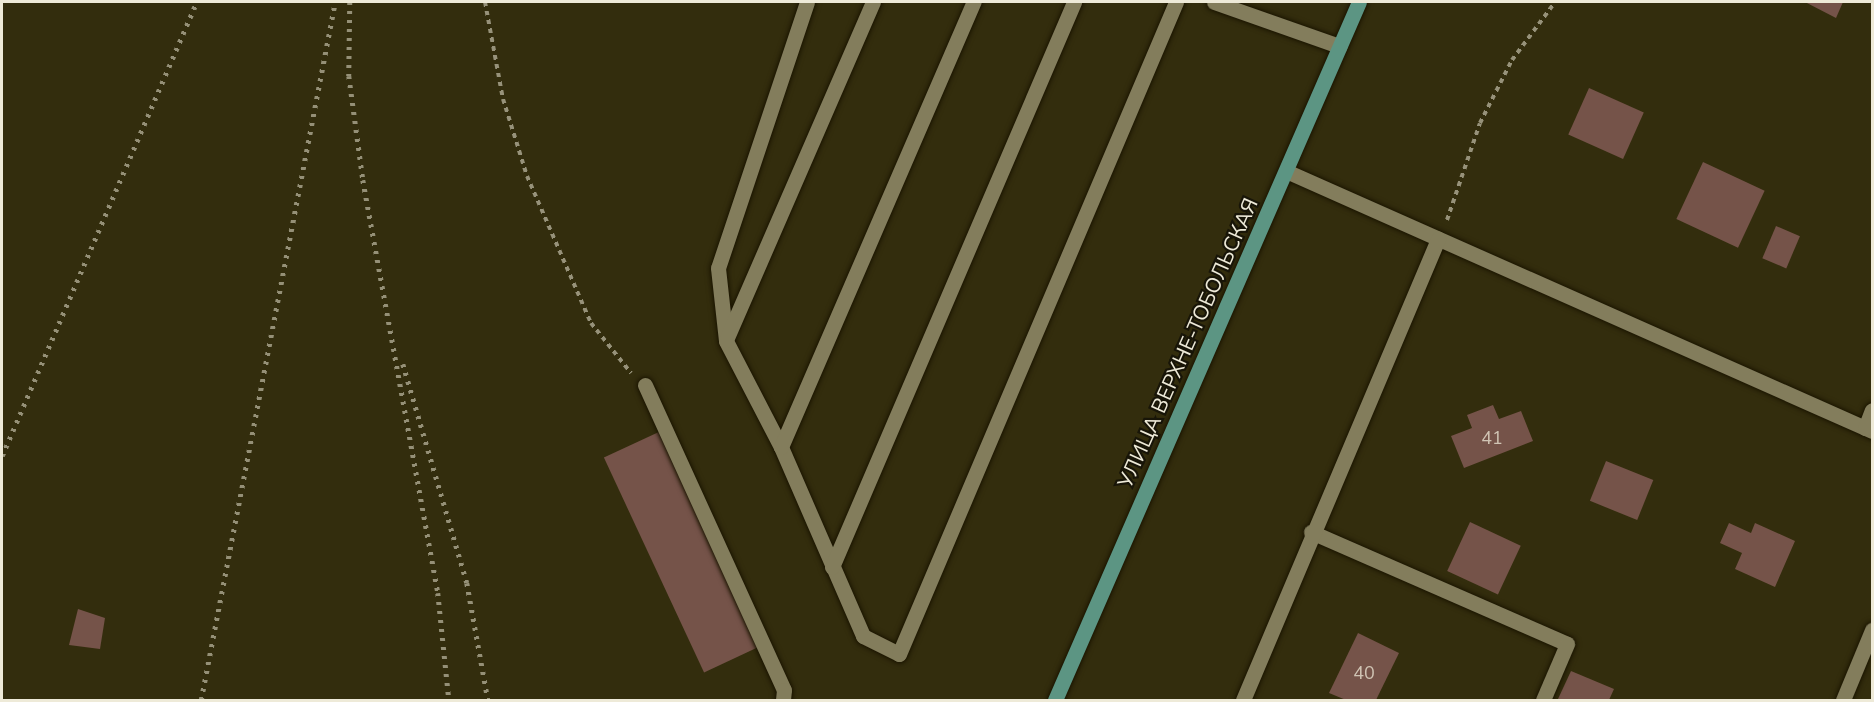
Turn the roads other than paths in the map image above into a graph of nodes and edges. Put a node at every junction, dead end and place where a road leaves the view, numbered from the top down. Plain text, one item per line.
1 (807, 2) edge
2 (873, 2) edge
3 (974, 2) edge
4 (1074, 2) edge
5 (1176, 2) edge
6 (1215, 2) edge
7 (1359, 2) edge
8 (1339, 46) junction
9 (1286, 171) junction
10 (1438, 239) junction
11 (726, 341) junction
12 (645, 385) road end
13 (1872, 410) edge
14 (1869, 429) edge
15 (781, 447) junction
16 (1311, 532) junction
17 (832, 567) junction
18 (1872, 630) edge
19 (783, 700) edge
20 (1055, 700) edge
21 (1243, 700) edge
22 (1543, 700) edge
23 (1843, 700) edge

1 - 11 street
2 - 11 street
3 - 15 street
4 - 17 street
5 - 17 street
6 - 8 street
7 - 8 street, УЛИЦА ВЕРХНЕ-ТОБОЛЬСКАЯ
8 - 9 street, УЛИЦА ВЕРХНЕ-ТОБОЛЬСКАЯ
9 - 10 street
9 - 20 street, УЛИЦА ВЕРХНЕ-ТОБОЛЬСКАЯ
10 - 14 street
10 - 16 street
11 - 15 street
12 - 19 street
13 - 14 street
15 - 17 street
16 - 21 street
16 - 22 street
18 - 23 street

